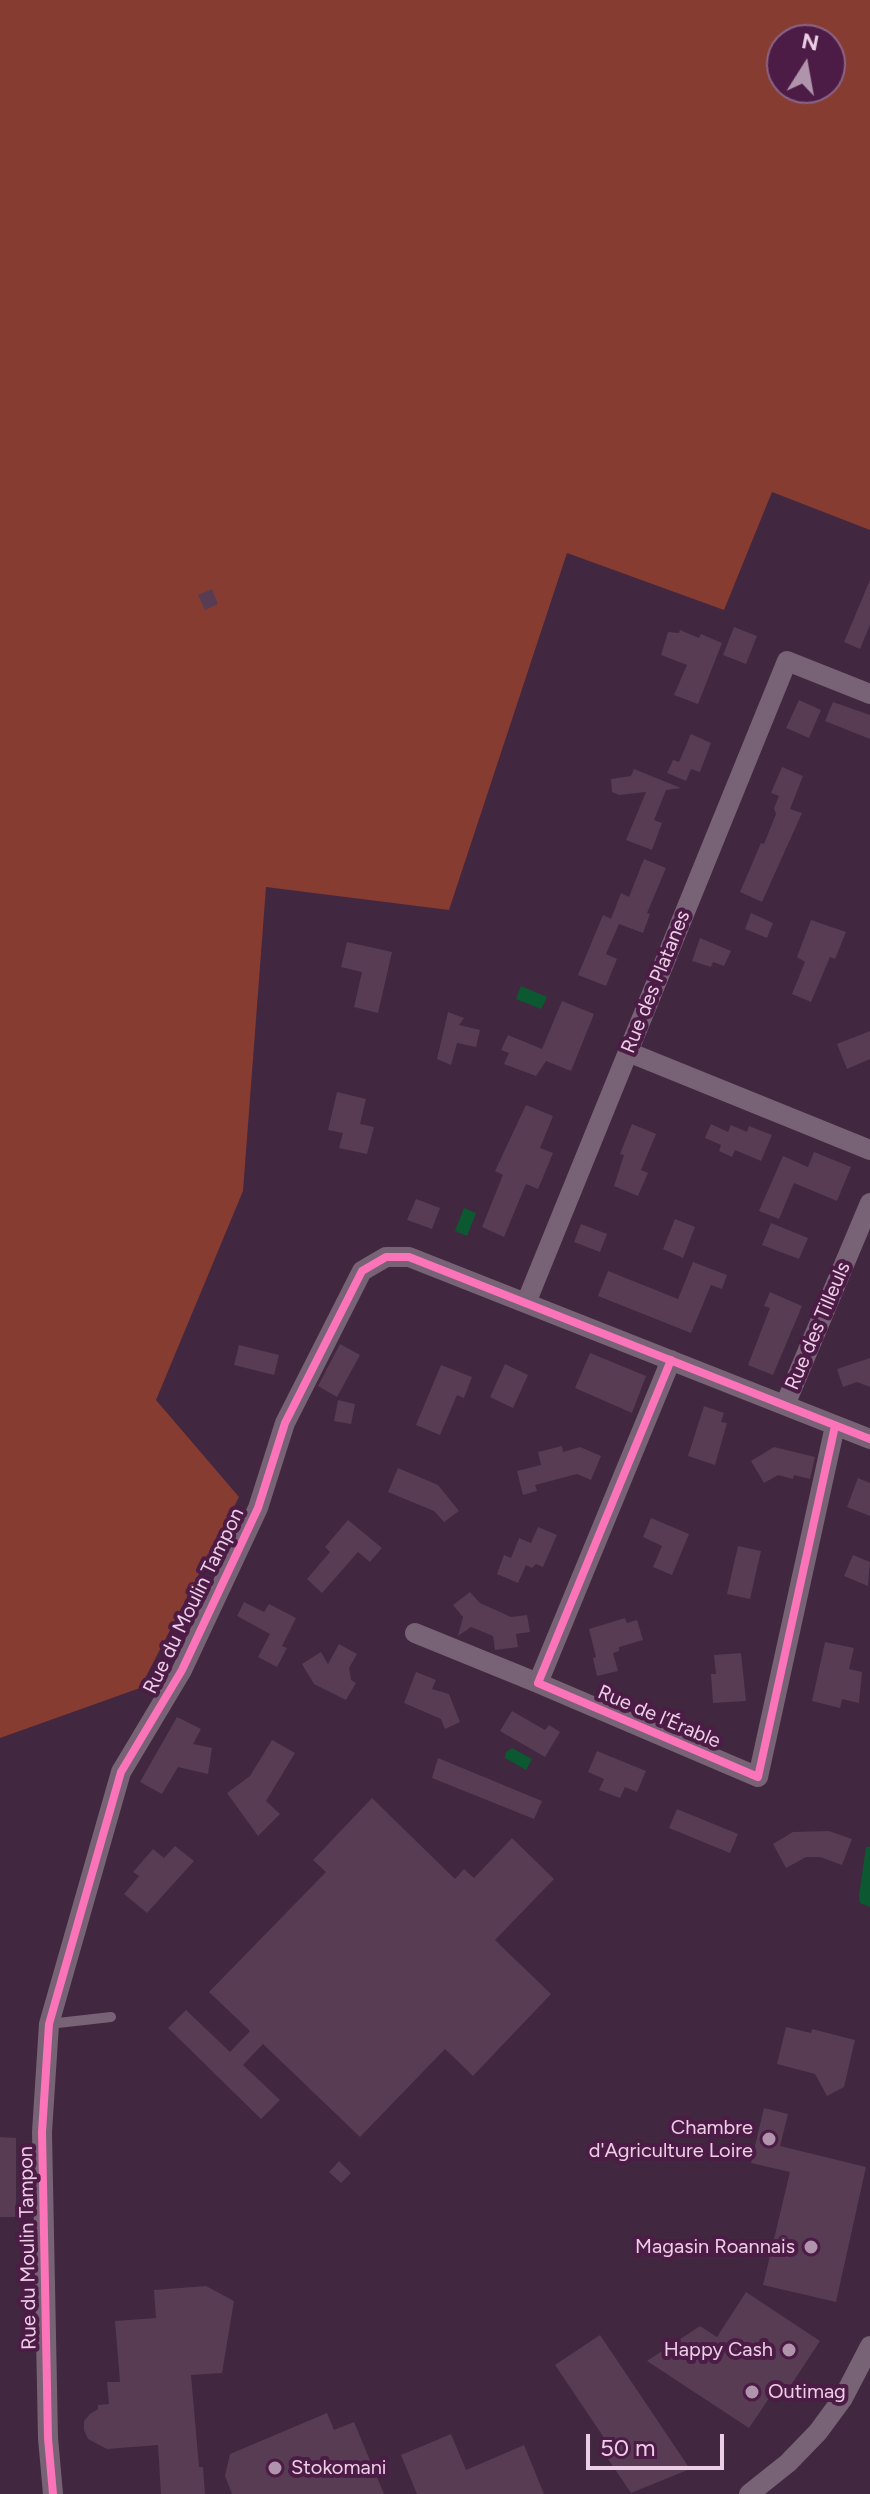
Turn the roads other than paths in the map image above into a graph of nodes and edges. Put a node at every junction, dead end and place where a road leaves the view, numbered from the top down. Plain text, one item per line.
1 (870, 694) edge
2 (628, 1052) junction
3 (870, 1150) edge
4 (870, 1203) edge
5 (526, 1303) junction
6 (671, 1360) junction
7 (785, 1405) junction
8 (835, 1426) junction
9 (870, 1439) edge
10 (415, 1633) dead end
11 (538, 1683) junction
12 (111, 2017) dead end
13 (49, 2024) junction
14 (870, 2346) edge
15 (53, 2494) edge
16 (749, 2494) edge

1 - 2 street, Rue des Platanes
2 - 3 street
2 - 5 street, Rue des Platanes
4 - 7 street, Rue des Tilleuls
5 - 6 street, Rue du Moulin Tampon
5 - 13 street, Rue du Moulin Tampon
6 - 7 street, Rue du Moulin Tampon
6 - 11 street
7 - 8 street, Rue du Moulin Tampon
8 - 9 street, Rue du Moulin Tampon
8 - 11 street, Rue de l’Érable
10 - 11 street
12 - 13 lane
13 - 15 street, Rue du Moulin Tampon
14 - 16 street

